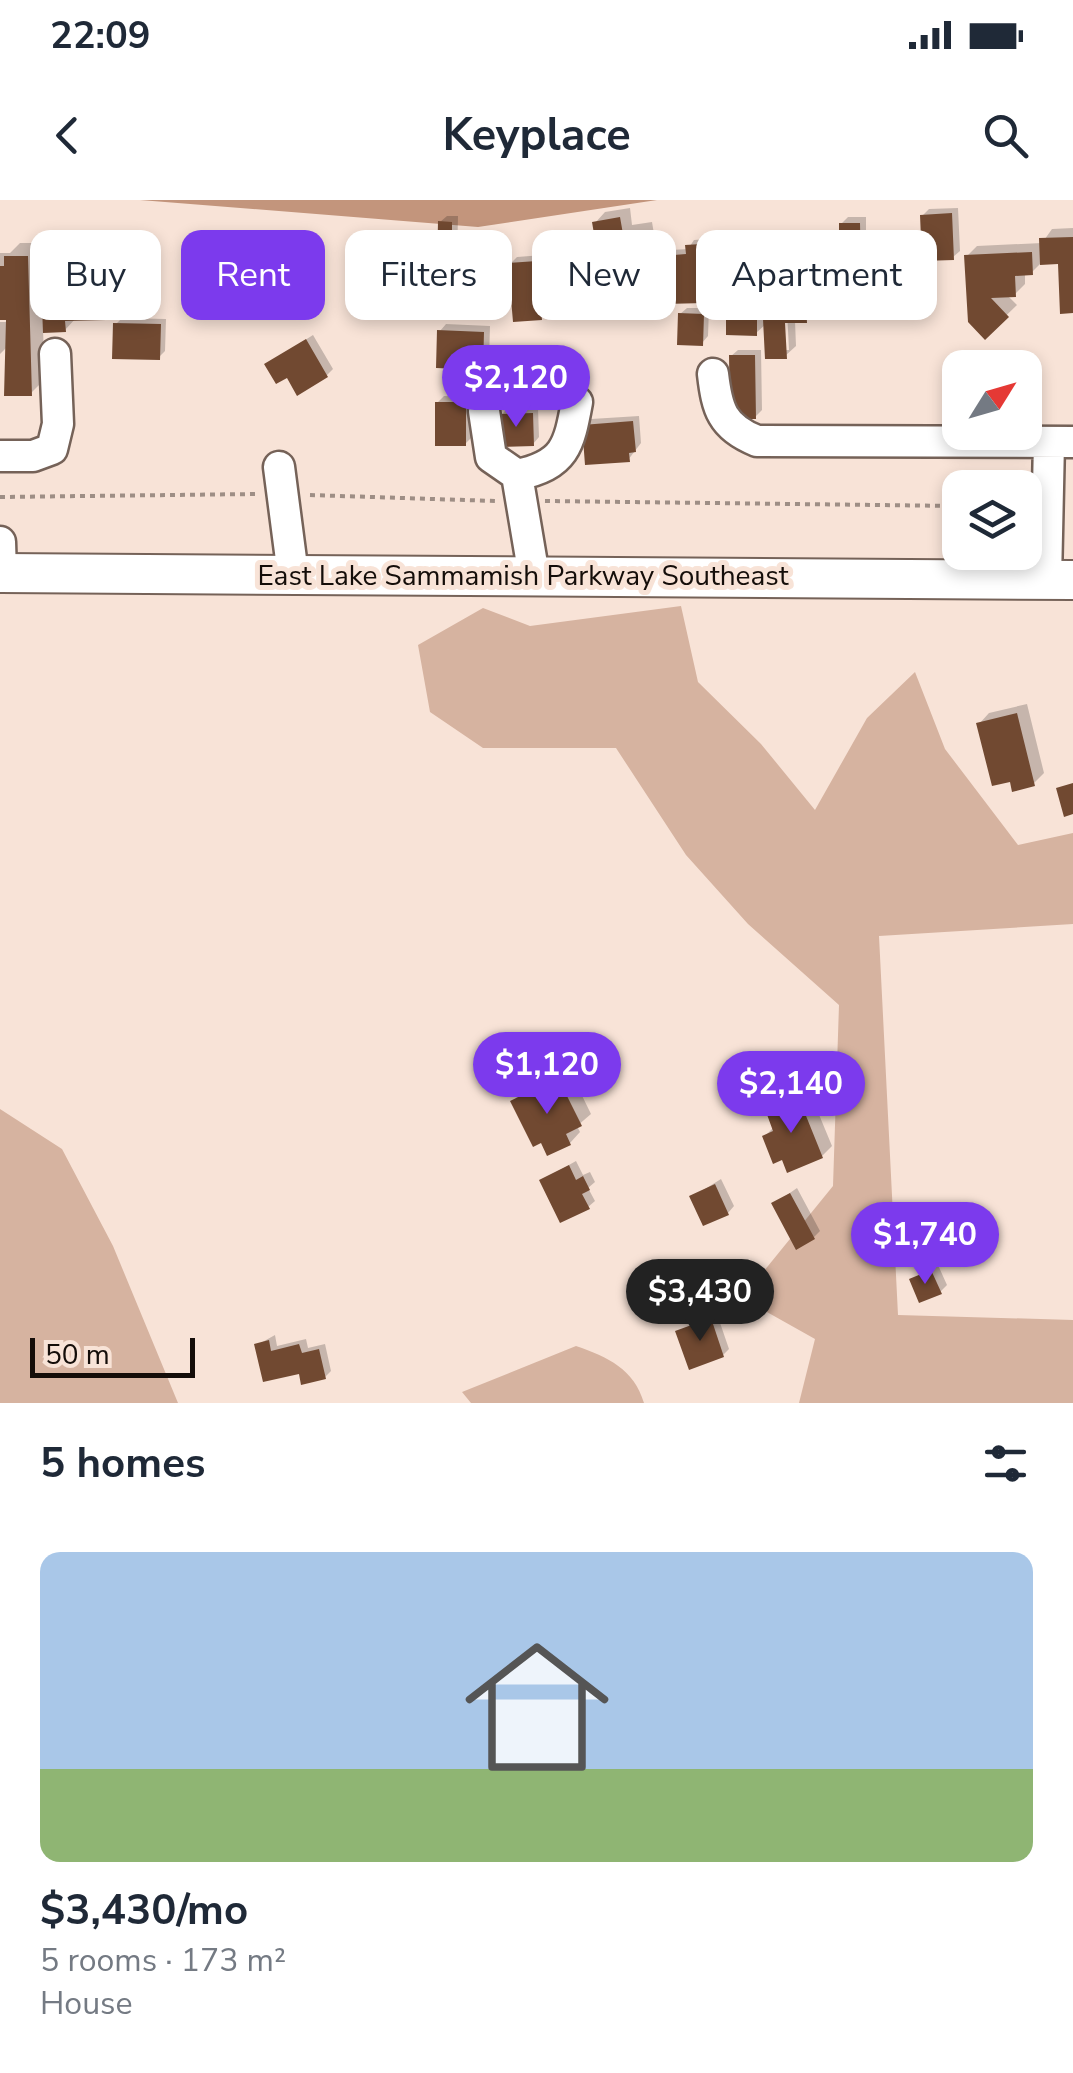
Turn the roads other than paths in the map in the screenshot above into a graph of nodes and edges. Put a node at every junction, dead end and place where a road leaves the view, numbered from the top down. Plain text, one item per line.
1 (55, 354) dead end
2 (713, 374) dead end
3 (577, 402) dead end
4 (484, 411) dead end
5 (1061, 442) edge
6 (0, 456) edge
7 (282, 480) road end
8 (519, 488) junction
9 (0, 542) edge
10 (0, 573) edge
11 (293, 575) junction
12 (534, 576) junction
13 (1060, 580) edge

1 - 6 street
2 - 5 street
3 - 8 street
4 - 8 street
5 - 13 street
7 - 11 street
8 - 12 street
9 - 10 street
10 - 11 main road, East Lake Sammamish Parkway Southeast
11 - 12 main road, East Lake Sammamish Parkway Southeast
12 - 13 main road, East Lake Sammamish Parkway Southeast

